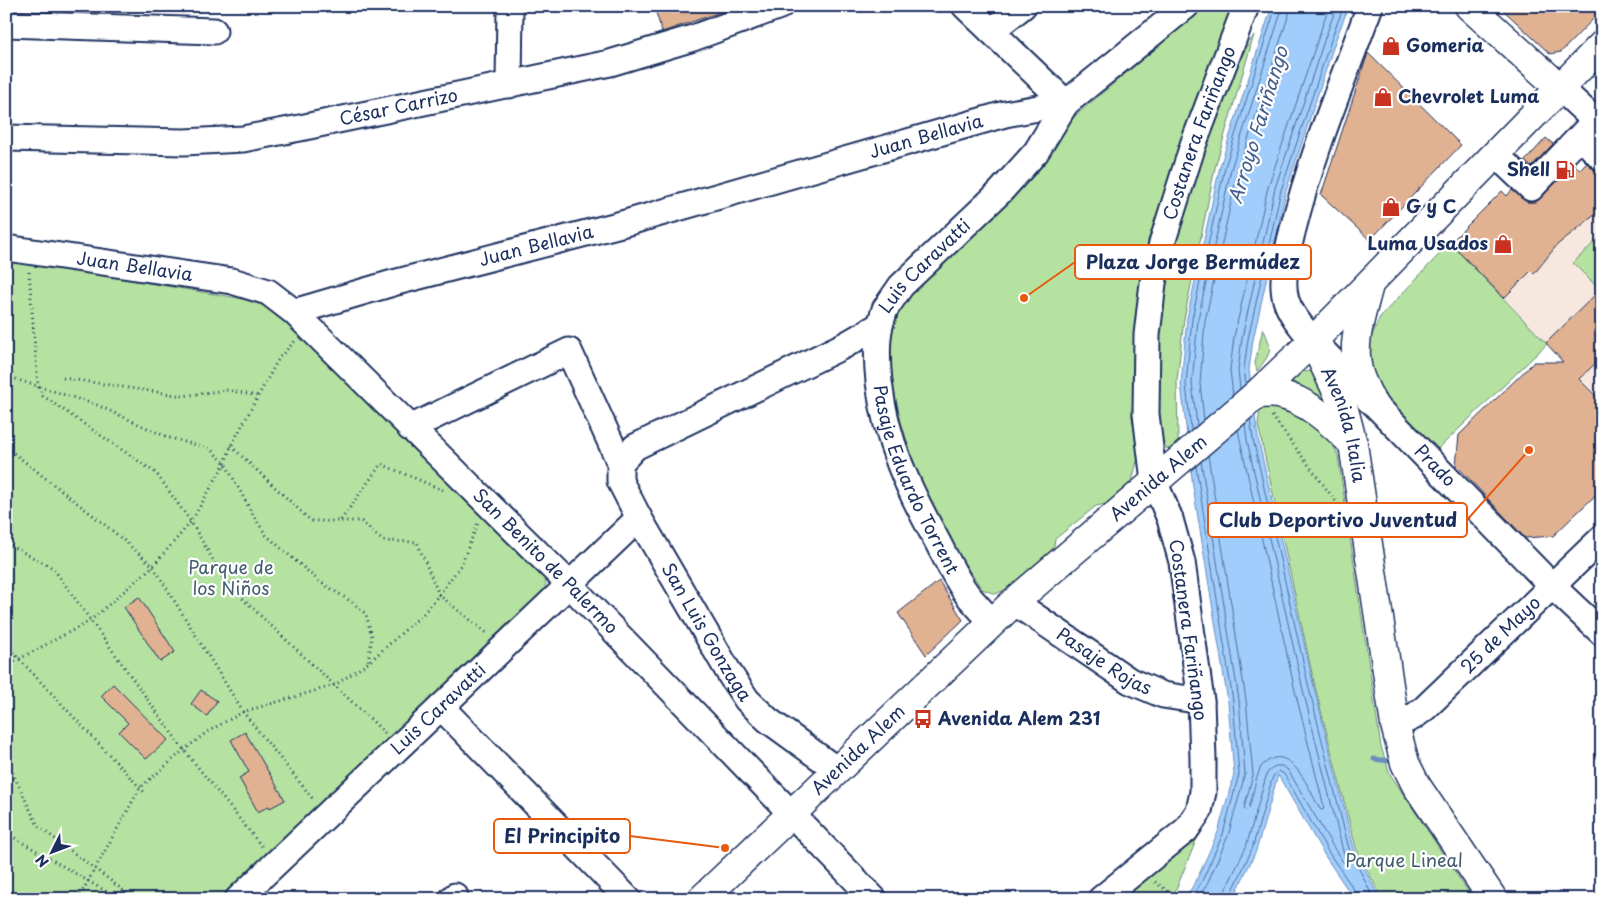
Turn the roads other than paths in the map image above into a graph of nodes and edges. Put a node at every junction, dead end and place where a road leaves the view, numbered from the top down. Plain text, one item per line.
1 (510, 6) edge
2 (780, 6) edge
3 (965, 6) edge
4 (1023, 6) edge
5 (1186, 6) edge
6 (1246, 6) edge
7 (1370, 6) edge
8 (1470, 6) edge
9 (6, 24) edge
10 (214, 31) dead end
11 (991, 31) junction
12 (1602, 45) edge
13 (509, 85) junction
14 (1560, 88) junction
15 (1066, 103) junction
16 (1600, 128) edge
17 (6, 138) edge
18 (1496, 155) junction
19 (1602, 158) edge
20 (6, 248) edge
21 (1370, 283) junction
22 (294, 312) junction
23 (880, 325) junction
24 (1313, 341) junction
25 (1370, 399) junction
26 (1262, 402) junction
27 (410, 428) junction
28 (1353, 444) junction
29 (620, 463) junction
30 (1154, 482) junction
31 (639, 518) junction
32 (1602, 538) edge
33 (569, 584) junction
34 (1552, 586) junction
35 (1014, 602) junction
36 (992, 622) junction
37 (1602, 633) edge
38 (1201, 701) junction
39 (441, 707) junction
40 (1395, 725) junction
41 (837, 770) junction
42 (792, 813) junction
43 (244, 897) edge
44 (628, 899) edge
45 (702, 899) edge
46 (874, 899) edge
47 (1101, 899) edge
48 (1492, 899) edge

1 - 13 street
2 - 13 street, César Carrizo
3 - 11 street
4 - 11 street
5 - 15 street, Luis Caravatti
6 - 30 street, Costanera Fariñango
7 - 24 street, Avenida Italia
8 - 14 main road
9 - 10 street
11 - 15 street
12 - 14 main road, Avenida Alem
13 - 17 street, César Carrizo
14 - 16 street
14 - 18 main road, Avenida Alem
15 - 22 street, Juan Bellavia
15 - 23 street, Luis Caravatti
16 - 18 street
16 - 19 street
18 - 21 main road, Avenida Alem
20 - 22 street, Juan Bellavia
21 - 24 main road, Avenida Alem
21 - 25 main road
22 - 27 street, San Benito de Palermo
23 - 29 street, Luis Caravatti
23 - 36 street, Pasaje Eduardo Torrent
24 - 25 street, Prado
24 - 26 main road, Avenida Alem
24 - 28 main road, Avenida Italia
25 - 34 street, Prado
26 - 28 main road
26 - 30 main road, Avenida Alem
27 - 29 street, San Luis Gonzaga
27 - 33 street, San Benito de Palermo
28 - 40 main road, Avenida Italia
29 - 31 street, San Luis Gonzaga
30 - 35 main road, Avenida Alem
30 - 38 street, Costanera Fariñango
31 - 33 street, Luis Caravatti
31 - 41 street, San Luis Gonzaga
32 - 34 street, 25 de Mayo
33 - 39 street, Luis Caravatti
33 - 42 street, San Benito de Palermo
34 - 37 street, Prado
34 - 40 street, 25 de Mayo
35 - 36 main road, Avenida Alem
35 - 38 street, Pasaje Rojas
36 - 41 main road, Avenida Alem
38 - 47 street, Costanera Fariñango
39 - 43 street, Luis Caravatti
39 - 44 street
40 - 48 main road, Avenida Italia
41 - 42 main road, Avenida Alem
42 - 45 main road, Avenida Alem
42 - 46 street, San Benito de Palermo

